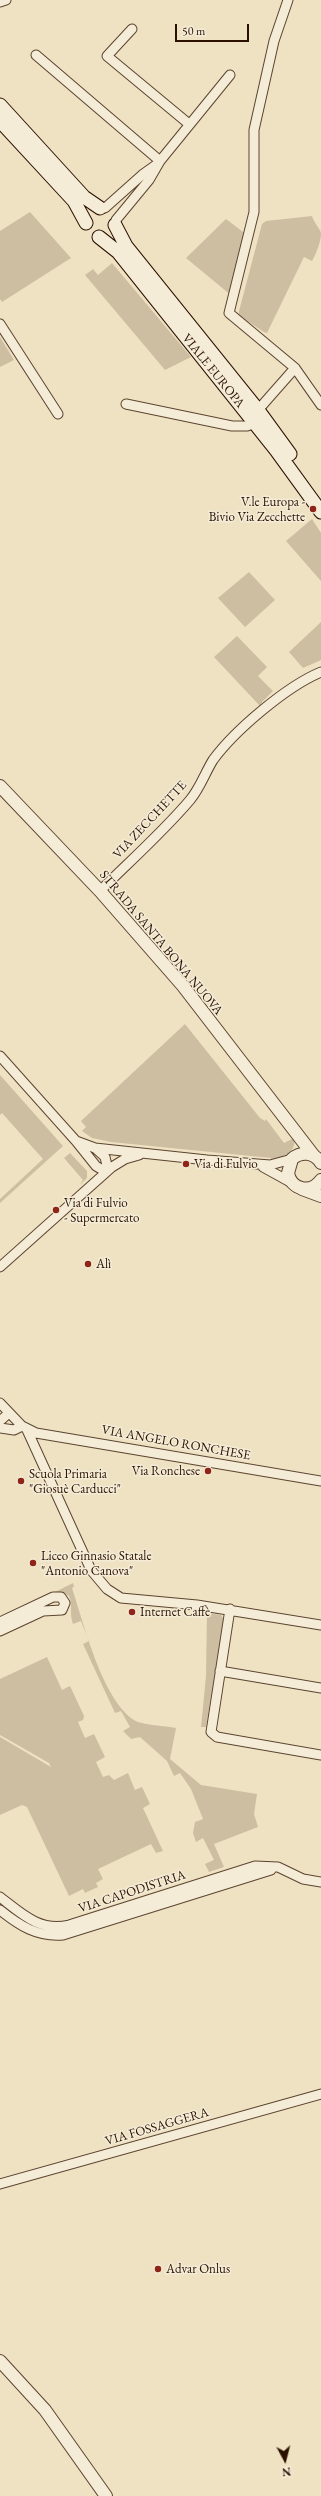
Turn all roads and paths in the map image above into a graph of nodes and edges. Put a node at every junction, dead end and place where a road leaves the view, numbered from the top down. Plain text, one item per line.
1 (6, 0) edge
2 (288, 0) edge
3 (0, 2) edge
4 (132, 29) dead end
5 (36, 55) dead end
6 (230, 76) dead end
7 (0, 106) edge
8 (0, 121) edge
9 (189, 124) junction
10 (158, 163) junction
11 (102, 208) junction
12 (116, 222) junction
13 (86, 224) junction
14 (99, 237) junction
15 (0, 324) edge
16 (295, 368) junction
17 (126, 404) dead end
18 (321, 405) edge
19 (58, 414) dead end
20 (257, 417) junction
21 (321, 498) edge
22 (321, 512) edge
23 (321, 672) edge
24 (0, 786) edge
25 (100, 890) junction
26 (0, 1056) edge
27 (292, 1126) junction
28 (76, 1141) junction
29 (95, 1148) junction
30 (152, 1155) junction
31 (294, 1158) junction
32 (90, 1160) junction
33 (319, 1160) edge
34 (248, 1163) junction
35 (107, 1171) junction
36 (321, 1180) edge
37 (94, 1183) junction
38 (298, 1186) junction
39 (321, 1196) edge
40 (0, 1268) edge
41 (0, 1403) edge
42 (10, 1413) junction
43 (0, 1421) edge
44 (0, 1428) edge
45 (24, 1428) junction
46 (321, 1481) edge
47 (230, 1609) junction
48 (0, 1622) edge
49 (321, 1624) edge
50 (0, 1631) edge
51 (220, 1671) junction
52 (321, 1688) edge
53 (321, 1755) edge
54 (278, 1867) junction
55 (321, 1882) edge
56 (0, 1897) edge
57 (0, 1910) edge
58 (321, 2094) edge
59 (0, 2184) edge
60 (0, 2361) edge
61 (106, 2496) edge

1 - 3 street
2 - 16 street
4 - 9 street
5 - 10 street
6 - 9 street
7 - 11 main road
8 - 13 main road
9 - 10 street
10 - 11 street
10 - 12 street
11 - 12 main road
11 - 13 main road
12 - 14 main road
12 - 20 main road, VIALE EUROPA
13 - 14 main road
14 - 20 main road, VIALE EUROPA
15 - 19 street
16 - 18 street
16 - 20 street
17 - 20 street
20 - 21 main road, VIALE EUROPA
20 - 22 main road, VIALE EUROPA
23 - 25 street, VIA ZECCHETTE
24 - 25 street, STRADA SANTA BONA NUOVA
25 - 27 street, STRADA SANTA BONA NUOVA
26 - 28 street
27 - 31 street
27 - 33 street, STRADA SANTA BONA NUOVA
28 - 29 street
28 - 32 street
29 - 30 street
29 - 35 street
30 - 34 street
30 - 35 street
31 - 33 street
31 - 34 street
31 - 38 street
32 - 35 street
32 - 37 street
34 - 38 street
35 - 37 street
36 - 38 street
37 - 40 street
38 - 39 street
41 - 42 street
42 - 43 street
42 - 45 street
44 - 45 street, VIA ANGELO RONCHESE
45 - 46 street, VIA ANGELO RONCHESE
45 - 47 street
47 - 49 street
47 - 51 street
48 - 50 street
51 - 52 street
51 - 53 street
54 - 55 street, VIA CAPODISTRIA
54 - 56 street, VIA CAPODISTRIA
54 - 57 street, VIA CAPODISTRIA
58 - 59 street, VIA FOSSAGGERA
60 - 61 street

